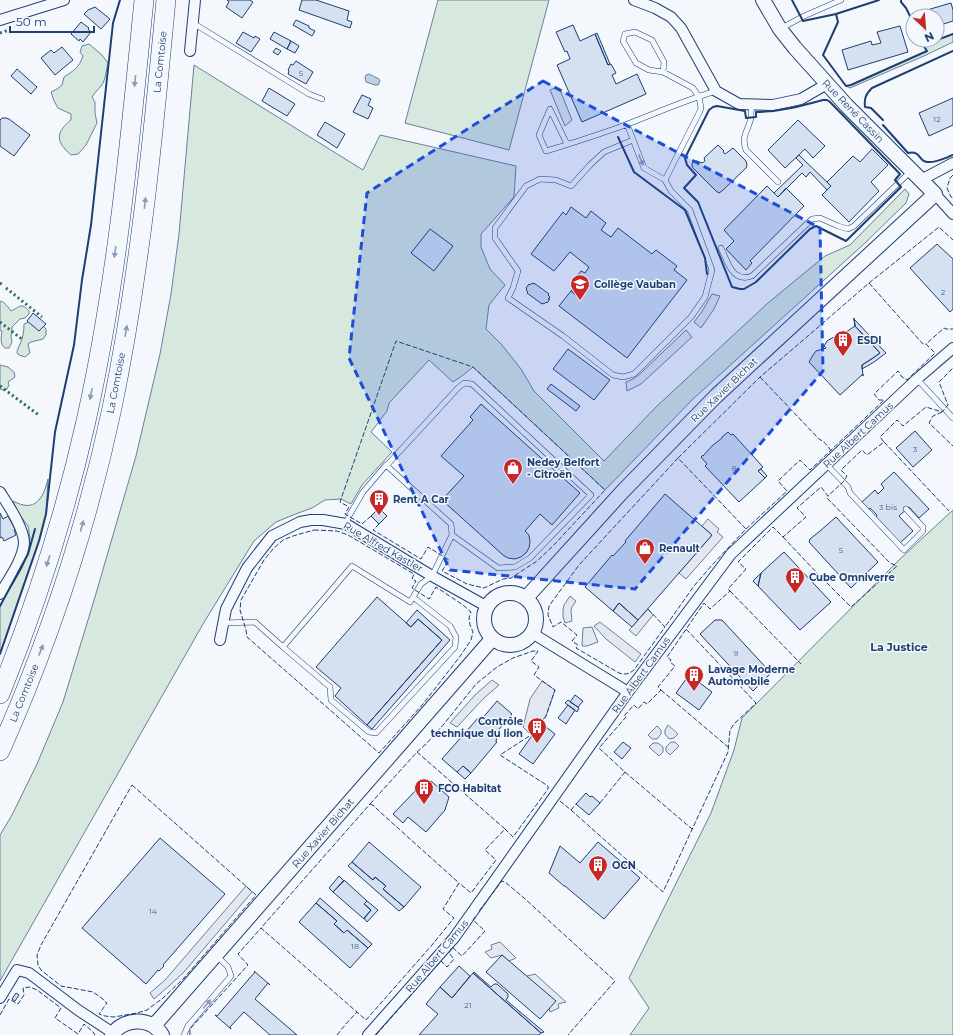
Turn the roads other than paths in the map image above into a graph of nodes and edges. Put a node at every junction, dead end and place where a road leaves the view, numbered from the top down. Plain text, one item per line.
1 (138, 0) edge
2 (144, 0) edge
3 (166, 0) edge
4 (195, 0) edge
5 (634, 0) edge
6 (763, 0) edge
7 (841, 0) edge
8 (58, 1) edge
9 (0, 20) edge
10 (193, 23) junction
11 (780, 29) junction
12 (140, 42) junction
13 (190, 51) dead end
14 (663, 72) junction
15 (827, 84) junction
16 (716, 91) junction
17 (699, 96) junction
18 (322, 99) dead end
19 (752, 105) junction
20 (627, 124) junction
21 (633, 140) junction
22 (567, 144) junction
23 (953, 163) edge
24 (916, 175) junction
25 (665, 180) junction
26 (778, 182) dead end
27 (935, 194) junction
28 (953, 214) edge
29 (721, 248) dead end
30 (953, 348) edge
31 (917, 379) junction
32 (953, 418) edge
33 (826, 464) junction
34 (387, 465) junction
35 (0, 492) edge
36 (906, 509) dead end
37 (346, 524) junction
38 (452, 535) junction
39 (432, 576) junction
40 (0, 594) edge
41 (413, 597) junction
42 (526, 598) junction
43 (486, 606) junction
44 (223, 623) junction
45 (532, 633) junction
46 (492, 639) junction
47 (220, 640) dead end
48 (283, 647) junction
49 (628, 692) junction
50 (0, 694) edge
51 (0, 751) edge
52 (216, 955) junction
53 (0, 998) edge
54 (157, 1030) edge
55 (112, 1034) edge
56 (184, 1035) edge
57 (368, 1035) edge

1 - 12 highway
2 - 12 highway
51 -> 3 highway, La Comtoise
4 - 10 street
5 - 16 street
6 - 11 main road, Rue René Cassin
7 - 11 lane
8 - 9 street
10 - 13 street
10 - 18 lane
11 - 15 main road, Rue René Cassin
12 -> 50 highway
14 - 14 lane
14 - 17 lane
15 - 19 street
15 - 24 main road, Rue René Cassin
16 - 17 lane
16 - 19 street
17 - 20 lane
17 - 25 lane
19 - 26 lane
20 - 21 lane
20 - 22 lane
21 -> 25 lane
21 - 25 lane
22 - 22 lane
23 - 24 street
24 - 27 main road, Rue René Cassin
24 - 29 lane
27 - 28 street, Rue René Cassin
27 - 42 main road, Rue Xavier Bichat
30 - 31 street, Rue Albert Camus
31 - 32 lane
31 - 33 street, Rue Albert Camus
33 - 36 lane
33 - 49 street, Rue Albert Camus
34 - 37 lane
34 - 38 lane
34 - 38 lane
35 - 40 street
37 - 39 street, Rue Alfred Kastler
37 - 44 street, Rue Alfred Kastler
38 - 39 lane
39 - 41 lane
39 - 43 street, Rue Alfred Kastler
41 - 48 lane
41 - 48 lane
42 - 43 main road
42 - 45 main road
43 - 46 main road
44 - 47 street, Rue Alfred Kastler
44 - 48 lane
45 - 46 main road
45 - 49 street
46 - 52 main road, Rue Xavier Bichat
49 - 57 street, Rue Albert Camus
52 - 54 main road, Rue Xavier Bichat
56 -> 52 lane
53 - 55 street
54 - 55 main road

